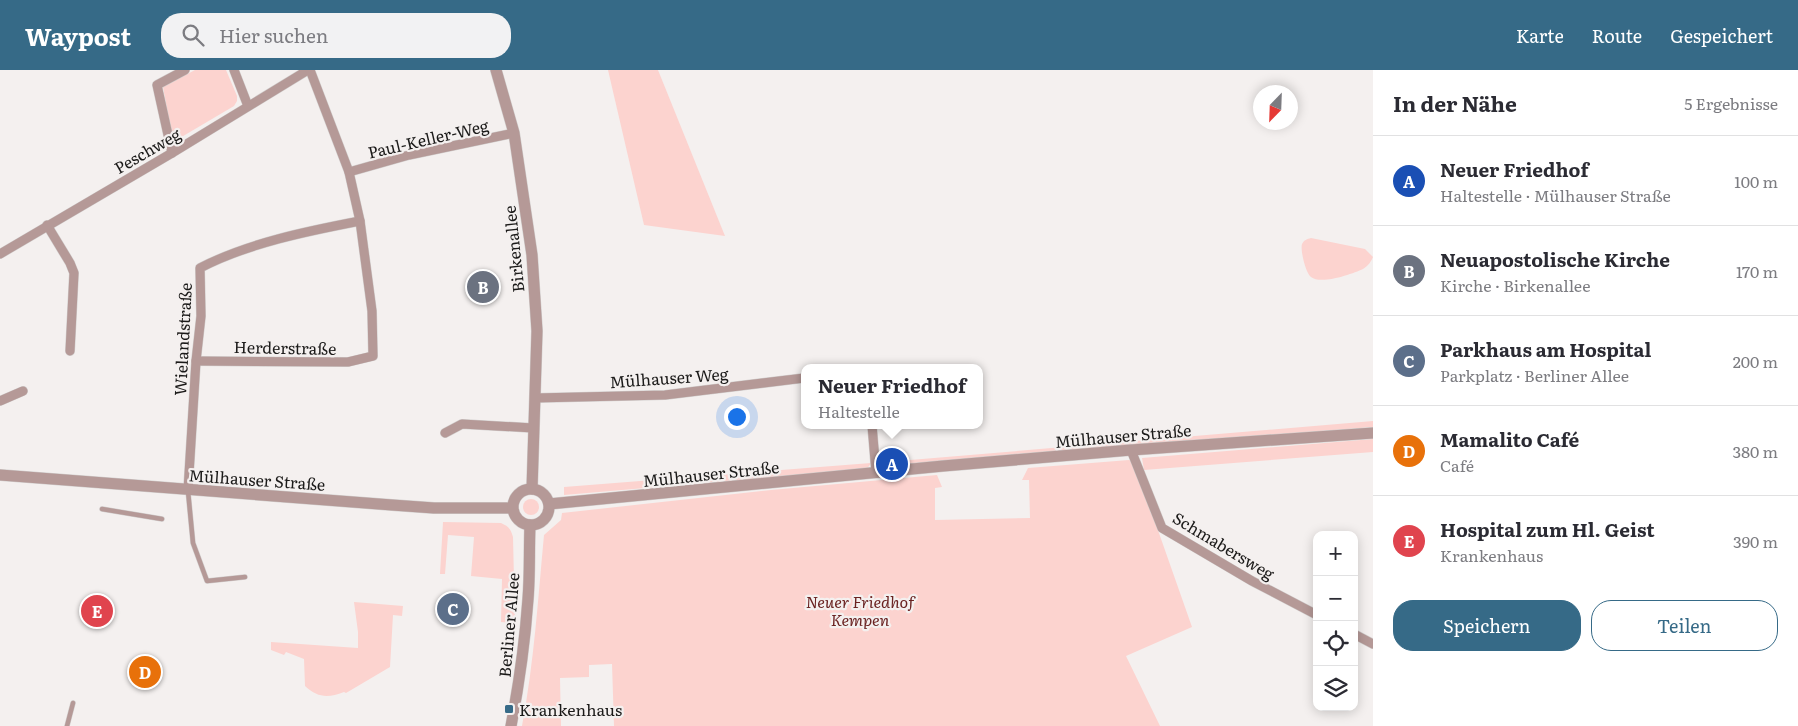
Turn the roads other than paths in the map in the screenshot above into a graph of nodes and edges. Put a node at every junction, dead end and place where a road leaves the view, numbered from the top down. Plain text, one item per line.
1 (185, 70) edge
2 (234, 70) edge
3 (309, 70) edge
4 (496, 70) edge
5 (248, 106) junction
6 (514, 133) junction
7 (172, 153) junction
8 (349, 172) junction
9 (360, 221) junction
10 (47, 225) junction
11 (0, 254) edge
12 (70, 351) dead end
13 (196, 361) junction
14 (801, 378) edge
15 (23, 391) dead end
16 (535, 398) junction
17 (0, 401) edge
18 (533, 428) junction
19 (872, 429) edge
20 (445, 433) dead end
21 (1373, 433) edge
22 (1131, 450) junction
23 (876, 472) junction
24 (0, 475) edge
25 (532, 488) junction
26 (188, 490) junction
27 (549, 504) junction
28 (512, 508) junction
29 (102, 509) dead end
30 (162, 518) dead end
31 (530, 525) junction
32 (245, 577) dead end
33 (1313, 613) edge
34 (1358, 636) edge
35 (1373, 644) edge
36 (73, 703) dead end
37 (67, 726) edge
38 (511, 726) edge

1 - 7 street
2 - 5 street
3 - 5 street, Peschweg
3 - 8 street
4 - 6 street, Birkenallee
5 - 7 street, Peschweg
6 - 8 street, Paul-Keller-Weg
6 - 16 street, Birkenallee
7 - 10 street, Peschweg
8 - 9 street
9 - 13 street, Wielandstraße
9 - 13 street, Herderstraße
10 - 11 street, Peschweg
10 - 12 street
13 - 26 street, Wielandstraße
14 - 16 street, Mülhauser Weg
15 - 17 street
16 - 18 street, Birkenallee
18 - 20 street
18 - 25 street, Birkenallee
19 - 23 street
21 - 22 street, Mülhauser Straße
22 - 23 street, Mülhauser Straße
22 - 33 street, Schmabersweg
23 - 27 street, Mülhauser Straße
24 - 26 street, Mülhauser Straße
25 - 27 street
25 - 28 street
26 - 28 street, Mülhauser Straße
26 - 32 lane
27 - 31 street
28 - 31 street
29 - 30 lane
31 - 38 street, Berliner Allee
34 - 35 street
36 - 37 lane

